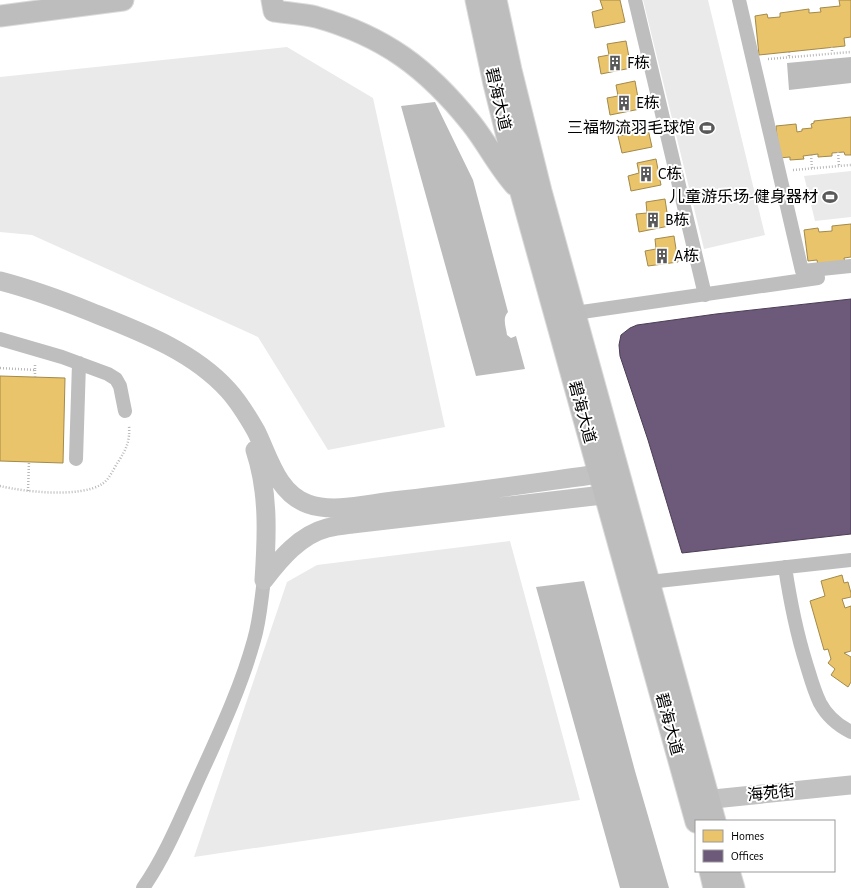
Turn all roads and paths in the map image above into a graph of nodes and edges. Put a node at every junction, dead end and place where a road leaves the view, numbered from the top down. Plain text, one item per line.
1 (122, 0) edge
2 (272, 0) edge
3 (476, 0) edge
4 (496, 0) edge
5 (635, 0) edge
6 (739, 0) edge
7 (0, 16) edge
8 (832, 47) dead end
9 (789, 52) dead end
10 (851, 52) edge
11 (832, 54) junction
12 (789, 57) junction
13 (753, 61) junction
14 (838, 152) dead end
15 (811, 155) dead end
16 (851, 165) edge
17 (839, 166) junction
18 (812, 168) junction
19 (779, 172) junction
20 (521, 192) junction
21 (851, 266) edge
22 (851, 274) edge
23 (0, 281) edge
24 (0, 290) edge
25 (705, 295) junction
26 (575, 313) junction
27 (0, 339) edge
28 (35, 349) junction
29 (79, 363) junction
30 (0, 368) edge
31 (35, 370) junction
32 (35, 377) dead end
33 (125, 411) dead end
34 (76, 459) dead end
35 (29, 462) dead end
36 (609, 473) junction
37 (28, 491) dead end
38 (614, 493) junction
39 (851, 560) edge
40 (785, 567) junction
41 (264, 580) junction
42 (649, 582) junction
43 (851, 732) edge
44 (851, 785) edge
45 (851, 796) edge
46 (703, 811) edge
47 (710, 872) edge
48 (729, 872) edge
49 (143, 888) edge
50 (714, 888) edge
51 (734, 888) edge

1 - 7 main road
2 - 20 main road
3 - 20 main road, 碧海大道
4 - 26 main road, 碧海大道
5 - 25 street
6 - 13 street
8 - 11 path
9 - 12 path
10 - 11 path
11 - 12 path
12 - 13 path
13 - 19 street
14 - 17 path
15 - 18 path
16 - 17 path
17 - 18 path
18 - 19 path
19 - 21 street
20 - 36 main road, 碧海大道
22 - 25 street
23 - 36 street
24 - 41 street
25 - 26 street
26 - 36 main road, 碧海大道
27 - 28 street
28 - 29 street
28 - 31 path
29 - 33 street
29 - 34 street
30 - 31 path
31 - 32 path
35 - 37 path
36 - 38 main road, 碧海大道
38 - 41 street
38 - 42 main road, 碧海大道
38 - 46 main road, 碧海大道
39 - 40 street
40 - 42 street
40 - 43 street
41 - 49 street
42 - 46 main road, 碧海大道
44 - 46 street, 海苑街
45 - 46 street, 海苑街
47 - 50 main road
48 - 51 main road

